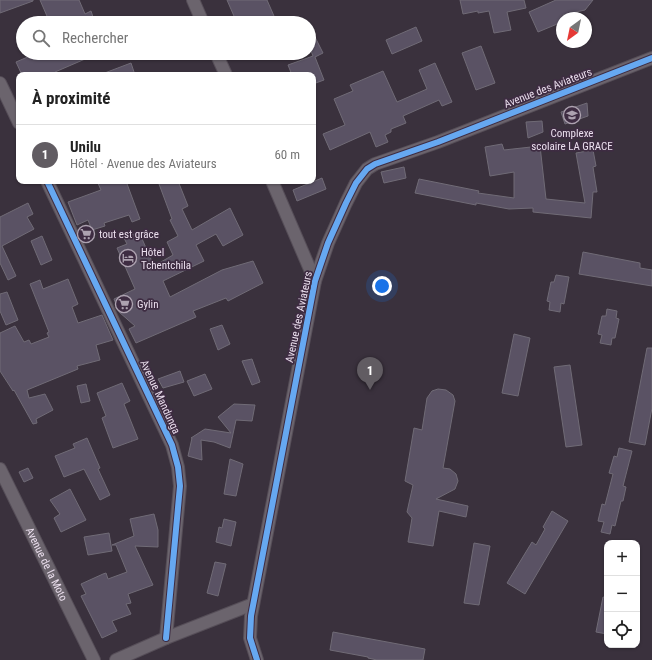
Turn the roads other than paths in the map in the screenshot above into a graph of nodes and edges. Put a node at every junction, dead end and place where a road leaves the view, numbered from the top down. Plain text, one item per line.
1 (193, 0) edge
2 (200, 16) edge
3 (652, 58) edge
4 (219, 60) edge
5 (225, 72) edge
6 (0, 83) edge
7 (16, 117) edge
8 (48, 184) edge
9 (273, 184) edge
10 (315, 281) junction
11 (0, 469) edge
12 (253, 604) junction
13 (166, 638) junction
14 (94, 660) edge
15 (116, 660) edge
16 (257, 660) edge

1 - 2 street
3 - 10 street, Avenue des Aviateurs
4 - 5 street
6 - 7 street
8 - 13 street, Avenue Mandunga
9 - 10 street, Avenue des Aviateurs
10 - 12 street, Avenue des Aviateurs
11 - 14 street, Avenue de la Moto
12 - 13 street
12 - 16 street, Avenue des Aviateurs
13 - 15 street

